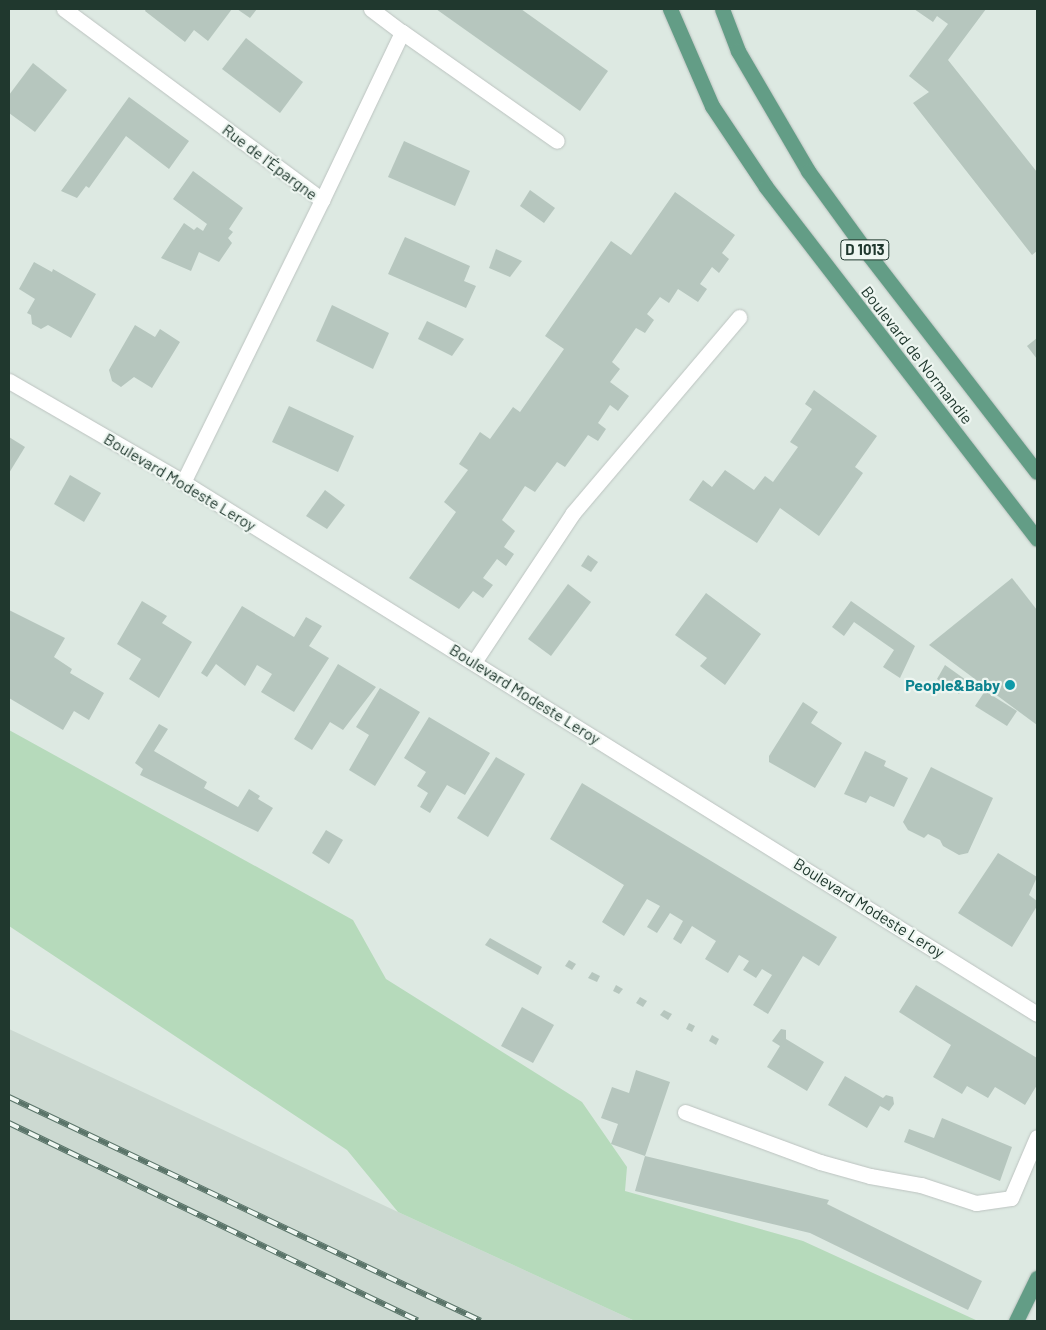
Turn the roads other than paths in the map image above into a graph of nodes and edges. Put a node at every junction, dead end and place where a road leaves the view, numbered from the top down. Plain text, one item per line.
1 (64, 9) edge
2 (371, 9) edge
3 (670, 9) edge
4 (722, 9) edge
5 (402, 32) junction
6 (557, 141) dead end
7 (322, 200) junction
8 (738, 317) dead end
9 (9, 381) edge
10 (1037, 472) edge
11 (183, 482) junction
12 (1037, 539) edge
13 (474, 662) junction
14 (1037, 1014) edge
15 (685, 1112) dead end
16 (1037, 1137) edge
17 (1037, 1278) edge
18 (1016, 1321) edge

1 - 7 street, Rue de l'Épargne
2 - 5 street
3 - 12 main road, Boulevard de Normandie / D 1013
4 - 10 main road, Boulevard de Normandie / D 1013
5 - 6 street
5 - 7 street
7 - 11 street, Rue de l'Épargne
8 - 13 street
9 - 11 street, Boulevard Modeste Leroy
11 - 13 street, Boulevard Modeste Leroy
13 - 14 street, Boulevard Modeste Leroy
15 - 16 street
17 - 18 main road

